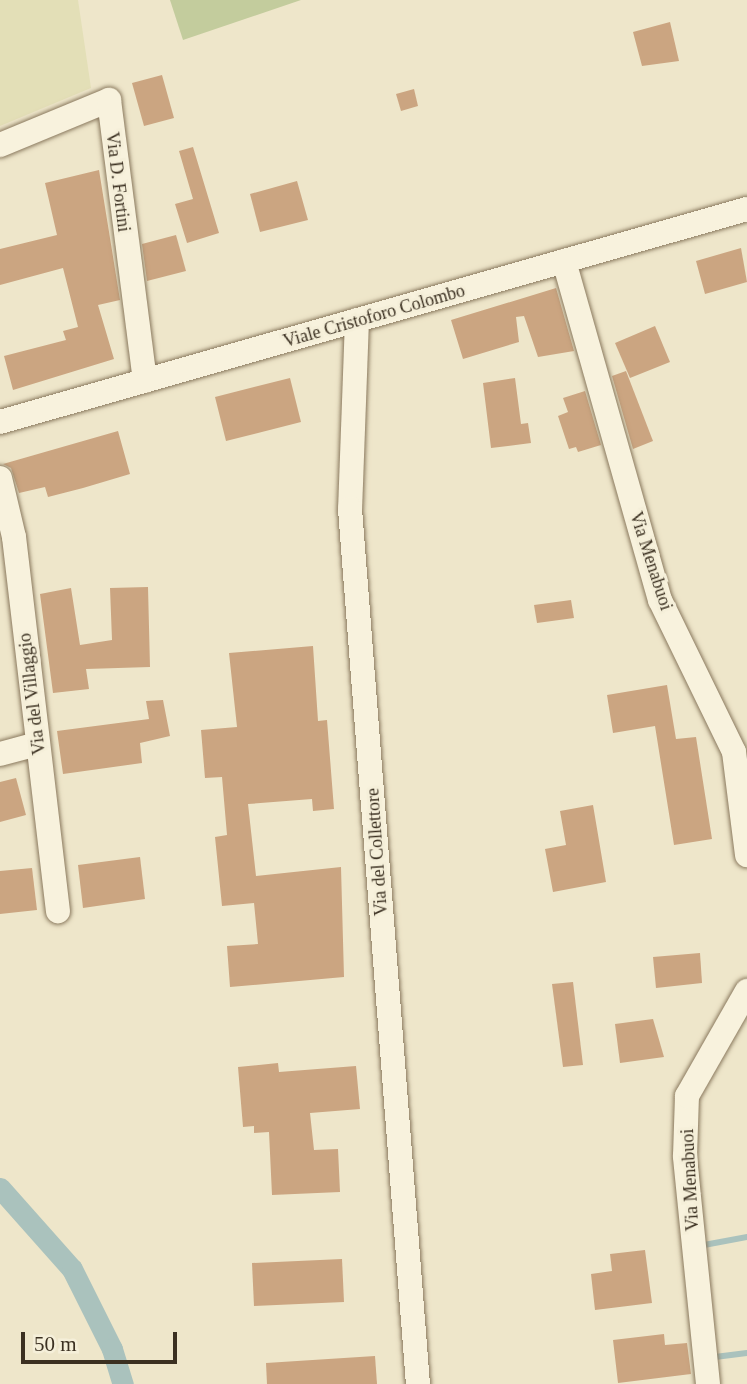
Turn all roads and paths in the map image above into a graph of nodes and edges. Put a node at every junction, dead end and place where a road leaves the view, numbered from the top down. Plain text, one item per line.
1 (0, 145) edge
2 (747, 209) edge
3 (564, 261) junction
4 (358, 320) junction
5 (145, 381) junction
6 (0, 422) edge
7 (0, 478) edge
8 (8, 564) edge
9 (38, 744) junction
10 (740, 751) edge
11 (0, 754) edge
12 (747, 855) edge
13 (58, 911) dead end
14 (747, 991) edge
15 (418, 1384) edge
16 (708, 1384) edge

1 - 5 street, Via D. Fortini
2 - 3 street, Viale Cristoforo Colombo
3 - 4 street, Viale Cristoforo Colombo
3 - 10 street, Via Menabuoi
4 - 5 street, Viale Cristoforo Colombo
4 - 15 street, Via del Collettore
5 - 6 street, Viale Cristoforo Colombo
7 - 8 street, Via del Villaggio
8 - 9 street, Via del Villaggio
9 - 11 street
9 - 13 street, Via del Villaggio
10 - 12 street, Via Menabuoi
14 - 16 street, Via Menabuoi

